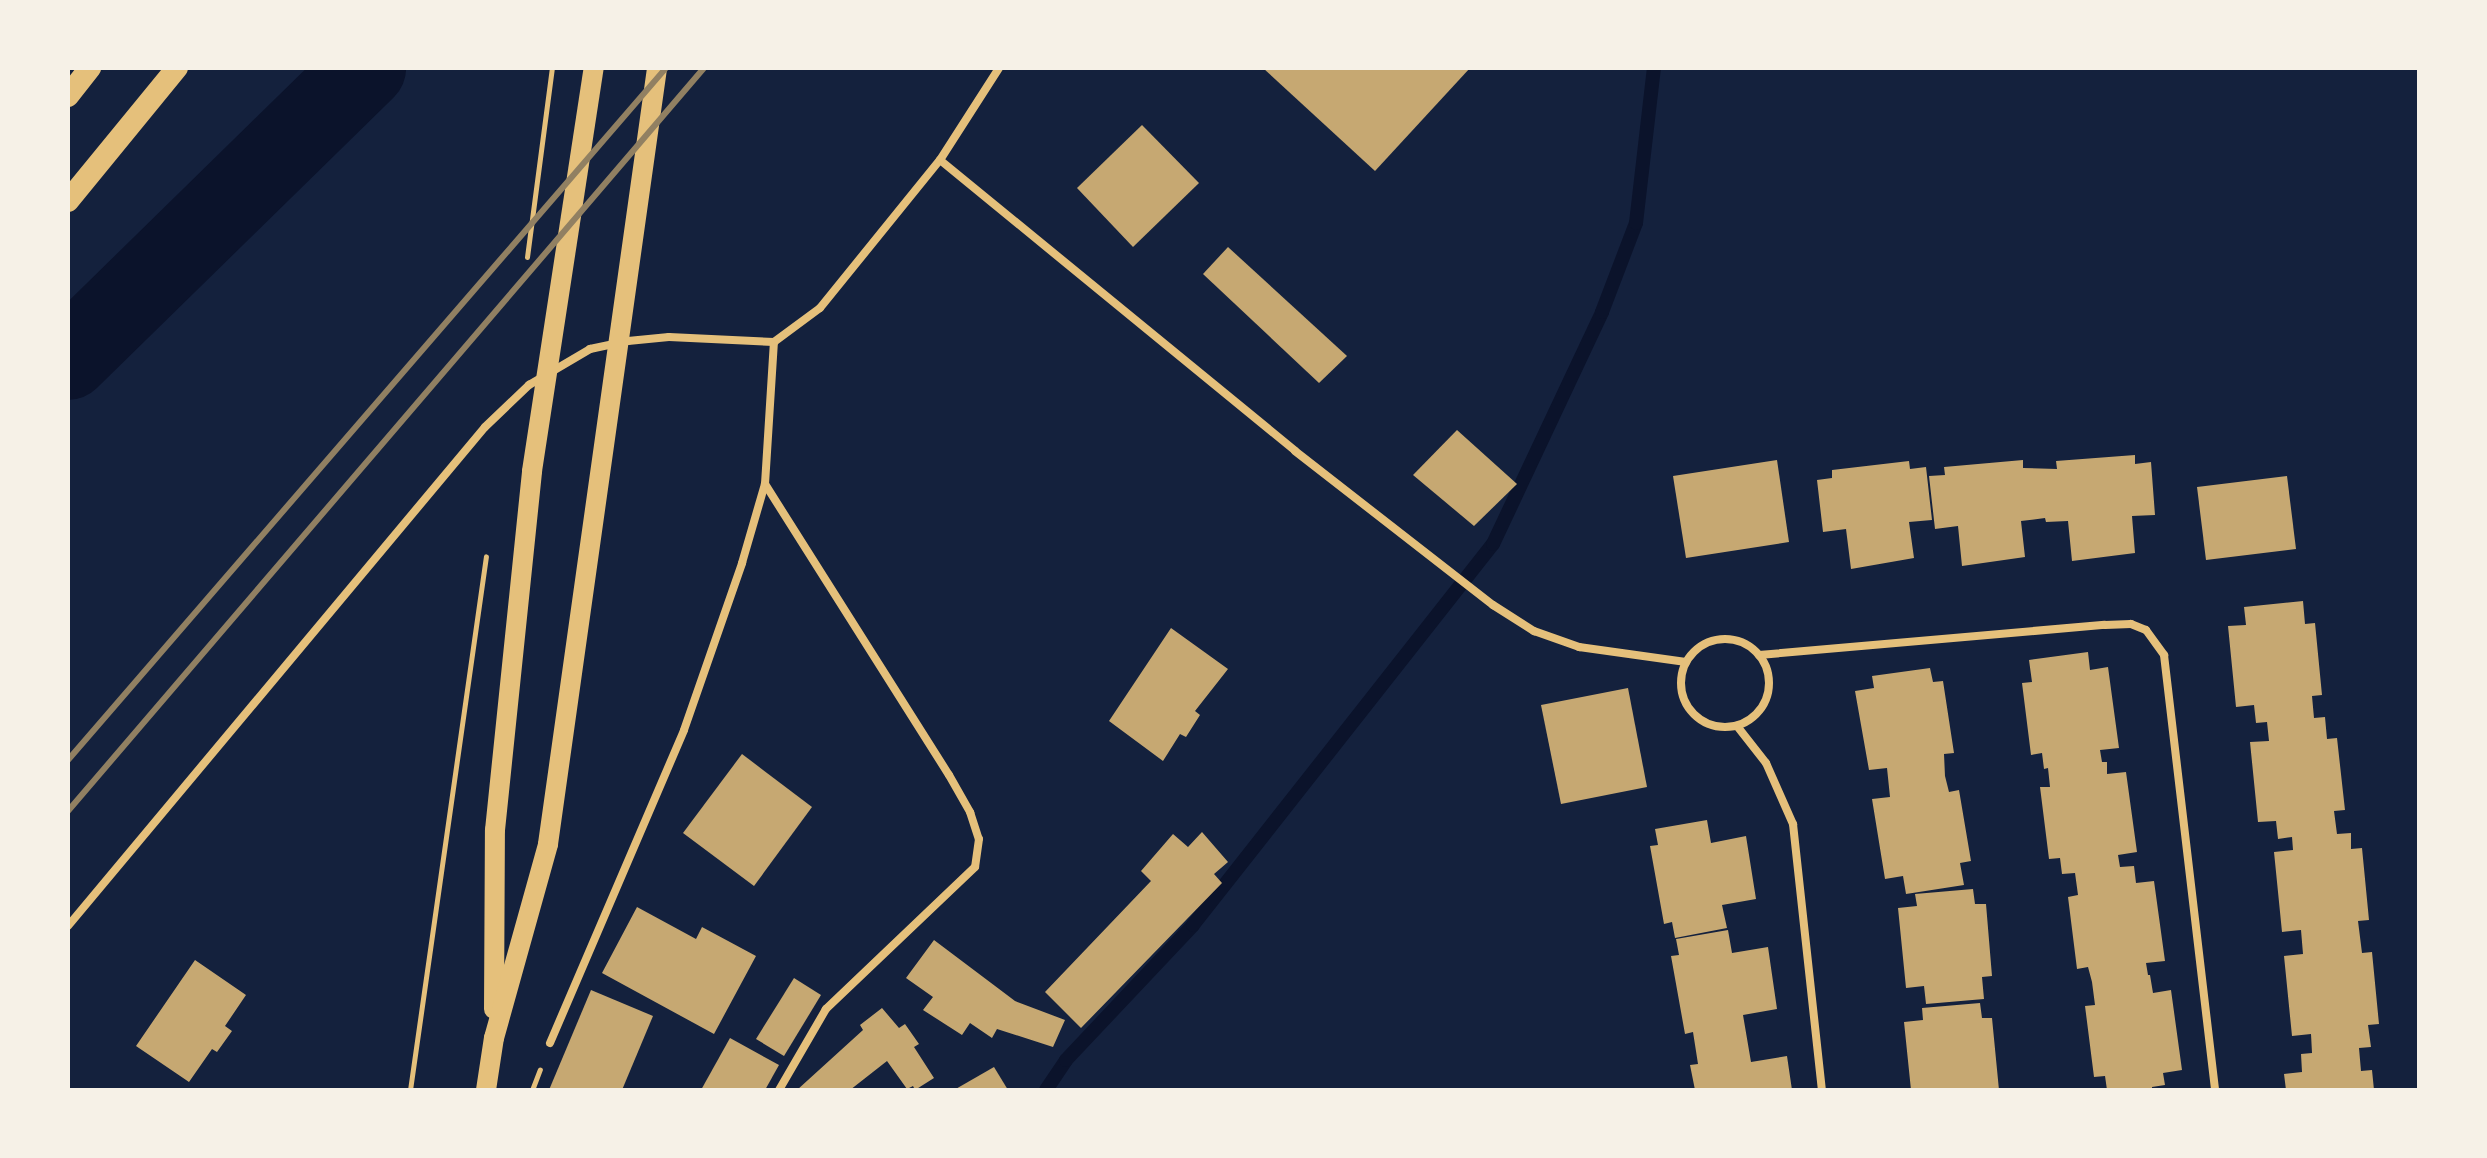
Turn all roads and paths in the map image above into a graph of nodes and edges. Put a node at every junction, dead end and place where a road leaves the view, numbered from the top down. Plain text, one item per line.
1 (90, 68) edge
2 (177, 68) edge
3 (552, 68) edge
4 (594, 68) edge
5 (657, 68) edge
6 (999, 68) edge
7 (68, 96) edge
8 (940, 160) junction
9 (68, 201) edge
10 (525, 271) dead end
11 (774, 342) junction
12 (765, 484) junction
13 (486, 553) dead end
14 (1759, 655) junction
15 (1686, 662) junction
16 (1737, 726) junction
17 (68, 926) edge
18 (494, 1038) junction
19 (550, 1043) dead end
20 (410, 1090) edge
21 (486, 1090) edge
22 (779, 1090) edge
23 (1822, 1090) edge
24 (2215, 1090) edge

1 - 7 highway
2 - 9 highway
3 - 10 path
4 - 18 main road
5 - 18 main road
6 - 8 street
8 - 11 street
8 - 15 street
11 - 12 street
11 - 17 street
12 - 19 street
12 - 22 street
13 - 20 path
14 - 15 street
14 - 16 street
14 - 24 street
15 - 16 street
16 - 23 street
18 - 21 main road

